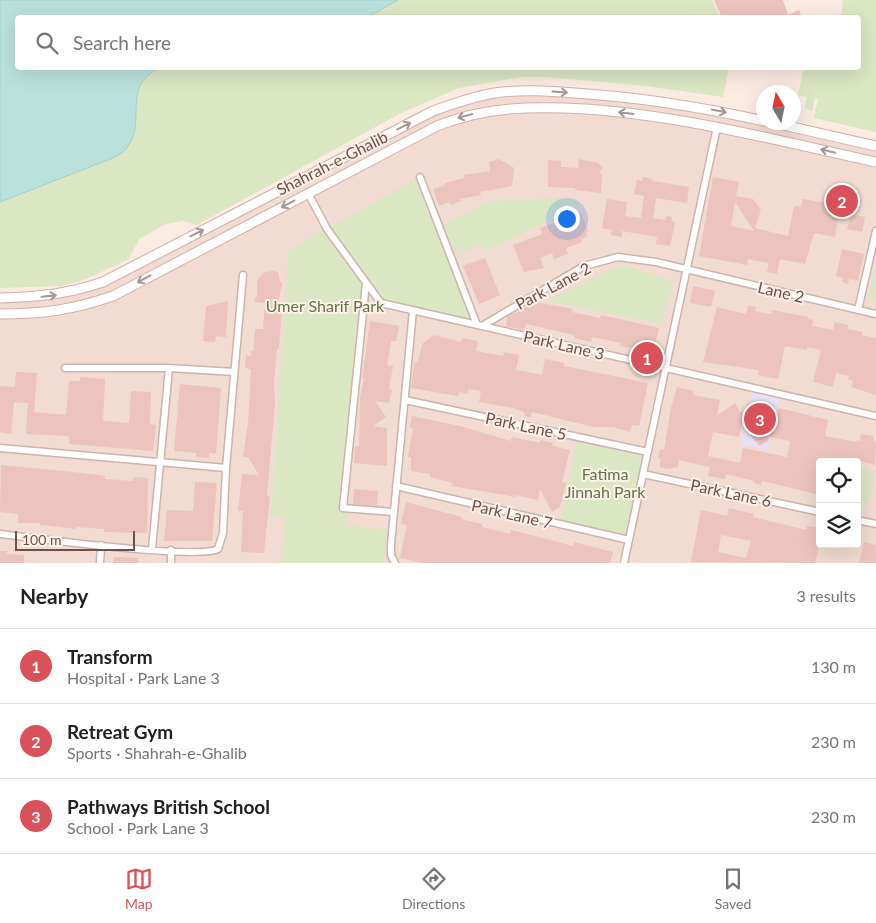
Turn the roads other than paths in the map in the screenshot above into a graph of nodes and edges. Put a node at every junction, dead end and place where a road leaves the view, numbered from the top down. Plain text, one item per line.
1 (678, 104) junction
2 (695, 107) junction
3 (674, 118) junction
4 (756, 119) edge
5 (694, 122) junction
6 (717, 127) junction
7 (801, 129) edge
8 (876, 146) edge
9 (876, 162) edge
10 (420, 177) dead end
11 (308, 193) junction
12 (876, 232) edge
13 (686, 270) junction
14 (243, 275) dead end
15 (366, 283) junction
16 (0, 298) edge
17 (413, 310) junction
18 (858, 310) junction
19 (0, 314) edge
20 (876, 314) edge
21 (479, 325) junction
22 (65, 368) dead end
23 (169, 368) junction
24 (666, 368) junction
25 (234, 372) junction
26 (404, 400) junction
27 (876, 416) edge
28 (0, 448) edge
29 (648, 452) junction
30 (161, 461) junction
31 (226, 468) junction
32 (643, 474) junction
33 (396, 486) junction
34 (816, 511) edge
35 (394, 512) junction
36 (861, 521) edge
37 (876, 524) edge
38 (0, 534) edge
39 (629, 540) junction
40 (101, 545) junction
41 (152, 549) junction
42 (171, 550) junction
43 (100, 563) edge
44 (171, 563) edge
45 (395, 563) edge
46 (624, 563) edge

1 - 2 main road, Shahrah-e-Ghalib
1 - 3 main road
16 -> 1 main road, Shahrah-e-Ghalib
2 -> 4 main road
2 - 5 main road
3 - 5 main road, Shahrah-e-Ghalib
3 -> 11 main road, Shahrah-e-Ghalib
5 - 6 main road, Shahrah-e-Ghalib
9 -> 6 main road
6 - 13 street
7 - 8 main road
10 - 21 street
11 - 15 street, Park Lane 3
11 -> 19 main road, Shahrah-e-Ghalib
12 - 18 street
13 - 18 street, Lane 2
13 - 21 street, Park Lane 2
13 - 24 street
14 - 25 street
15 - 17 street, Park Lane 3
15 - 35 street
17 - 21 street, Park Lane 3
17 - 26 street
18 - 20 street, Lane 2
21 - 24 street, Park Lane 3
22 - 23 street
23 - 25 street
23 - 30 street
24 - 27 street, Park Lane 3
24 - 29 street
25 - 31 street
26 - 29 street, Park Lane 5
26 - 33 street
28 - 30 street
29 - 32 street
30 - 31 street
30 - 41 street
31 - 42 street
32 - 34 street, Park Lane 6
32 - 39 street
33 - 35 street
33 - 39 street, Park Lane 7
35 - 45 street
36 - 37 street
38 - 40 street
39 - 46 street
40 - 41 street
40 - 43 street
41 - 42 street
42 - 44 street

